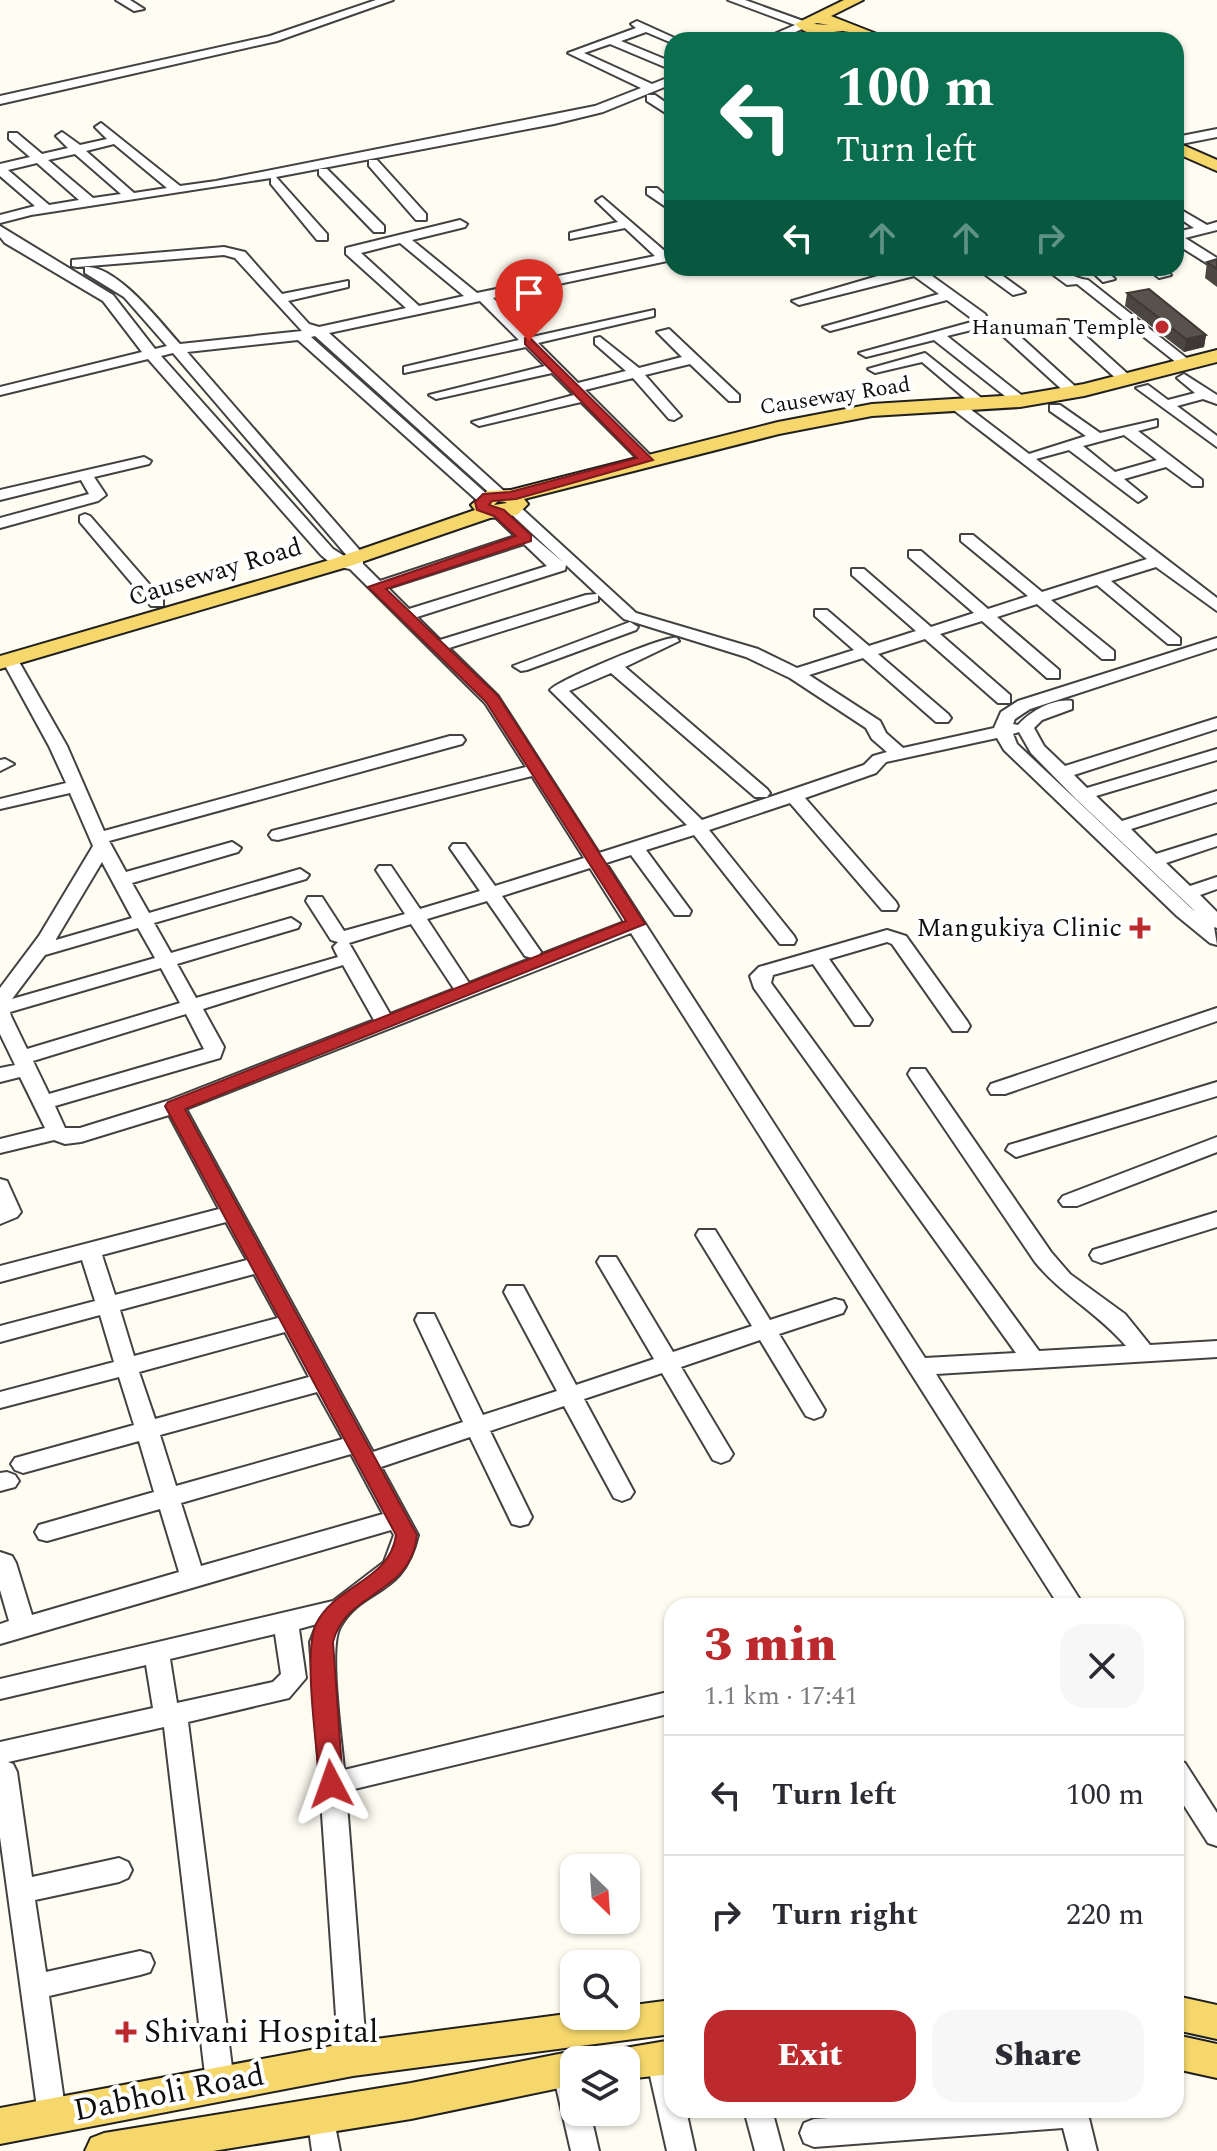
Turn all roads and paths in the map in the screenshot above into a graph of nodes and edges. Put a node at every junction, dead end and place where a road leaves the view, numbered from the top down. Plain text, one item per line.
1 (122, 0) edge
2 (387, 0) edge
3 (734, 0) edge
4 (755, 0) edge
5 (863, 3) edge
6 (138, 9) dead end
7 (838, 23) junction
8 (811, 25) junction
9 (790, 32) edge
10 (802, 32) edge
11 (833, 32) edge
12 (862, 32) edge
13 (664, 36) edge
14 (610, 40) junction
15 (664, 63) edge
16 (664, 86) edge
17 (664, 91) edge
18 (652, 94) junction
19 (0, 100) edge
20 (664, 105) edge
21 (554, 120) junction
22 (101, 127) dead end
23 (567, 127) junction
24 (1217, 133) edge
25 (13, 136) dead end
26 (62, 136) dead end
27 (1184, 139) edge
28 (117, 140) junction
29 (78, 150) junction
30 (1184, 151) edge
31 (39, 159) junction
32 (1184, 162) edge
33 (373, 163) junction
34 (1217, 166) edge
35 (0, 169) edge
36 (323, 172) junction
37 (1217, 176) edge
38 (275, 181) junction
39 (177, 190) junction
40 (652, 191) dead end
41 (131, 197) junction
42 (602, 201) dead end
43 (664, 201) edge
44 (89, 202) junction
45 (45, 208) junction
46 (1184, 214) edge
47 (21, 215) junction
48 (421, 217) dead end
49 (0, 219) edge
50 (460, 224) dead end
51 (627, 224) junction
52 (1211, 227) edge
53 (379, 229) dead end
54 (3, 232) edge
55 (1184, 235) edge
56 (575, 236) dead end
57 (322, 237) dead end
58 (402, 238) junction
59 (1184, 242) edge
60 (664, 253) edge
61 (664, 258) edge
62 (1213, 261) edge
63 (77, 263) junction
64 (892, 276) edge
65 (923, 276) edge
66 (995, 276) edge
67 (1065, 276) edge
68 (1104, 276) edge
69 (1108, 279) dead end
70 (343, 284) dead end
71 (1018, 292) dead end
72 (950, 295) junction
73 (478, 296) junction
74 (281, 298) junction
75 (799, 301) dead end
76 (415, 309) junction
77 (649, 313) dead end
78 (1063, 323) dead end
79 (830, 327) dead end
80 (308, 331) junction
81 (664, 332) dead end
82 (1007, 332) dead end
83 (937, 335) junction
84 (529, 341) junction
85 (600, 341) dead end
86 (173, 349) junction
87 (866, 353) dead end
88 (151, 354) junction
89 (1217, 356) edge
90 (692, 359) junction
91 (555, 368) junction
92 (875, 369) dead end
93 (1217, 369) edge
94 (409, 370) dead end
95 (1186, 371) junction
96 (636, 373) junction
97 (1134, 384) junction
98 (0, 391) edge
99 (580, 392) junction
100 (436, 395) dead end
101 (734, 398) dead end
102 (1212, 398) edge
103 (1020, 401) junction
104 (1065, 402) junction
105 (1165, 405) junction
106 (969, 409) junction
107 (674, 416) dead end
108 (479, 422) dead end
109 (1152, 423) dead end
110 (1127, 430) junction
111 (1103, 437) junction
112 (1217, 443) edge
113 (1072, 445) junction
114 (1035, 455) dead end
115 (647, 460) junction
116 (144, 461) dead end
117 (1168, 462) junction
118 (85, 475) junction
119 (1113, 477) junction
120 (1197, 483) dead end
121 (0, 495) edge
122 (1138, 497) dead end
123 (499, 504) junction
124 (85, 519) dead end
125 (0, 523) edge
126 (526, 538) junction
127 (967, 538) dead end
128 (915, 554) dead end
129 (345, 557) junction
130 (1158, 561) junction
131 (559, 567) junction
132 (858, 572) dead end
133 (1099, 579) junction
134 (376, 587) junction
135 (592, 598) junction
136 (1039, 598) junction
137 (157, 603) junction
138 (1217, 606) edge
139 (821, 613) dead end
140 (405, 615) junction
141 (985, 615) junction
142 (630, 627) junction
143 (928, 633) junction
144 (671, 641) junction
145 (1174, 641) dead end
146 (1217, 643) edge
147 (438, 646) junction
148 (1217, 652) edge
149 (866, 653) junction
150 (10, 654) edge
151 (1108, 655) dead end
152 (612, 665) junction
153 (521, 666) dead end
154 (796, 674) junction
155 (1053, 674) dead end
156 (1004, 699) dead end
157 (942, 718) dead end
158 (1217, 723) edge
159 (1025, 727) junction
160 (1002, 730) junction
161 (878, 735) junction
162 (456, 740) dead end
163 (898, 753) junction
164 (1217, 754) edge
165 (879, 760) junction
166 (537, 769) junction
167 (1061, 773) junction
168 (76, 786) junction
169 (761, 793) junction
170 (1082, 795) junction
171 (794, 796) junction
172 (1217, 796) edge
173 (0, 804) edge
174 (694, 821) junction
175 (1117, 828) junction
176 (278, 835) dead end
177 (1217, 840) edge
178 (101, 842) junction
179 (232, 848) dead end
180 (459, 848) dead end
181 (635, 848) junction
182 (593, 856) junction
183 (1152, 861) junction
184 (385, 870) dead end
185 (300, 875) dead end
186 (120, 880) junction
187 (1217, 883) edge
188 (1186, 893) junction
189 (491, 894) junction
190 (315, 901) dead end
191 (889, 906) dead end
192 (682, 911) dead end
193 (416, 917) junction
194 (143, 921) junction
195 (1217, 922) edge
196 (291, 924) dead end
197 (636, 924) junction
198 (1217, 939) edge
199 (787, 940) dead end
200 (38, 951) junction
201 (532, 952) dead end
202 (817, 955) junction
203 (165, 960) junction
204 (465, 991) junction
205 (1, 999) edge
206 (190, 1004) junction
207 (1217, 1014) edge
208 (862, 1020) dead end
209 (385, 1022) junction
210 (960, 1026) dead end
211 (24, 1063) junction
212 (918, 1074) dead end
213 (0, 1075) edge
214 (998, 1089) dead end
215 (1217, 1089) edge
216 (43, 1103) junction
217 (174, 1106) junction
218 (57, 1132) junction
219 (1217, 1144) edge
220 (0, 1146) edge
221 (1016, 1150) dead end
222 (0, 1186) edge
223 (1070, 1201) dead end
224 (230, 1214) junction
225 (0, 1217) edge
226 (1217, 1219) edge
227 (707, 1235) dead end
228 (90, 1250) junction
229 (1101, 1255) dead end
230 (608, 1262) dead end
231 (259, 1265) junction
232 (0, 1274) edge
233 (515, 1292) dead end
234 (107, 1305) junction
235 (835, 1307) dead end
236 (426, 1320) dead end
237 (290, 1323) junction
238 (765, 1330) junction
239 (0, 1334) edge
240 (1217, 1349) edge
241 (1144, 1353) junction
242 (1033, 1360) junction
243 (667, 1363) junction
244 (127, 1367) junction
245 (921, 1367) junction
246 (323, 1382) junction
247 (570, 1395) junction
248 (2, 1400) dead end
249 (814, 1410) dead end
250 (477, 1426) junction
251 (147, 1430) junction
252 (361, 1454) junction
253 (721, 1454) dead end
254 (10, 1476) edge
255 (622, 1492) dead end
256 (168, 1498) junction
257 (520, 1517) dead end
258 (398, 1519) junction
259 (47, 1532) dead end
260 (0, 1562) edge
261 (193, 1578) junction
262 (1067, 1598) edge
263 (336, 1610) junction
264 (286, 1622) junction
265 (11, 1631) edge
266 (156, 1652) junction
267 (0, 1689) edge
268 (664, 1704) edge
269 (172, 1721) junction
270 (2, 1763) edge
271 (1184, 1783) edge
272 (331, 1784) junction
273 (1217, 1835) edge
274 (119, 1870) dead end
275 (20, 1891) junction
276 (140, 1963) dead end
277 (34, 1987) junction
278 (1184, 2015) edge
279 (664, 2018) edge
280 (1217, 2022) edge
281 (1184, 2054) edge
282 (353, 2059) junction
283 (653, 2059) edge
284 (1217, 2061) edge
285 (220, 2083) junction
286 (560, 2083) edge
287 (664, 2095) edge
288 (52, 2115) junction
289 (671, 2118) edge
290 (760, 2118) edge
291 (1000, 2118) edge
292 (1075, 2118) edge
293 (0, 2126) edge
294 (579, 2126) edge
295 (324, 2133) edge
296 (814, 2133) dead end
297 (243, 2139) edge
298 (152, 2146) edge
299 (104, 2151) edge
300 (585, 2151) edge
301 (681, 2151) edge
302 (769, 2151) edge
303 (1083, 2151) edge

1 - 6 street
2 - 19 street
3 - 8 street
4 - 8 street
5 - 7 main road
5 - 8 main road
7 - 8 main road
7 - 12 main road
8 - 9 street
8 - 10 street
8 - 11 main road
13 - 14 street
14 - 15 street
14 - 18 street
16 - 18 street
17 - 18 street
18 - 20 street
18 - 21 street
18 - 23 street
21 - 23 street
21 - 39 street
22 - 28 street
23 - 33 street
24 - 27 street
25 - 31 street
26 - 29 street
28 - 29 street
28 - 39 street
29 - 31 street
29 - 41 street
30 - 34 main road
31 - 35 street
31 - 44 street
32 - 37 main road
33 - 36 street
33 - 48 street
35 - 45 street
36 - 38 street
36 - 53 street
38 - 47 street
38 - 57 street
39 - 41 street
40 - 43 street
41 - 44 street
42 - 51 street
44 - 45 street
45 - 47 street
46 - 52 street
47 - 49 street
50 - 58 street
51 - 56 street
51 - 60 street
52 - 55 street
54 - 63 street
54 - 88 street
58 - 73 street
58 - 76 street
59 - 62 street
61 - 73 street
63 - 74 street
63 - 86 street
64 - 75 street
65 - 72 street
66 - 71 street
67 - 95 street
68 - 69 street
70 - 74 street
72 - 79 street
72 - 83 street
73 - 76 street
73 - 84 street
74 - 80 street
76 - 80 street
77 - 84 street
78 - 97 street
80 - 86 street
80 - 123 street
81 - 90 street
82 - 104 street
83 - 87 street
83 - 103 street
84 - 91 street
84 - 94 street
85 - 96 street
86 - 88 street
86 - 129 street
88 - 98 street
88 - 129 street
89 - 95 main road, Causeway Road
90 - 96 street
90 - 101 street
91 - 99 street
91 - 100 street
92 - 106 street
93 - 95 main road, Causeway Road
95 - 97 main road, Causeway Road
95 - 102 street
96 - 99 street
96 - 107 street
97 - 104 main road, Causeway Road
97 - 105 street
99 - 108 street
99 - 115 street
102 - 105 street
103 - 104 main road, Causeway Road
103 - 106 main road, Causeway Road
104 - 106 main road, Causeway Road
104 - 111 street
105 - 112 street
106 - 115 main road, Causeway Road
106 - 123 main road, Causeway Road
106 - 130 street
109 - 110 street
110 - 111 street
110 - 117 street
111 - 113 street
113 - 114 street
113 - 119 street
115 - 123 main road, Causeway Road
116 - 118 street
117 - 119 street
117 - 120 street
118 - 121 street
118 - 125 street
119 - 122 street
123 - 126 street
123 - 129 main road, Causeway Road
123 - 154 street
124 - 137 street
126 - 131 street
126 - 134 street
127 - 136 street
128 - 141 street
129 - 134 street
129 - 137 main road, Causeway Road
129 - 150 main road, Causeway Road
130 - 133 street
130 - 138 street
131 - 135 street
131 - 140 street
132 - 143 street
133 - 136 street
133 - 145 street
134 - 140 street
135 - 142 street
135 - 147 street
136 - 141 street
136 - 151 street
137 - 150 main road, Causeway Road
139 - 149 street
140 - 147 street
141 - 143 street
141 - 155 street
142 - 144 street
142 - 153 street
143 - 149 street
143 - 156 street
144 - 152 street
144 - 161 street
146 - 160 street
147 - 166 street
148 - 159 street
149 - 154 street
149 - 157 street
150 - 168 street
152 - 169 street
152 - 174 street
154 - 161 street
158 - 167 street
159 - 160 street
159 - 167 street
160 - 163 street
160 - 198 street
161 - 163 street
162 - 178 street
163 - 165 street
164 - 170 street
165 - 169 street
165 - 171 street
166 - 176 street
166 - 182 street
167 - 170 street
168 - 173 street
168 - 178 street
169 - 174 street
170 - 175 street
171 - 174 street
171 - 191 street
172 - 175 street
174 - 181 street
174 - 182 street
174 - 199 street
175 - 183 street
177 - 183 street
178 - 186 street
178 - 200 street
179 - 186 street
180 - 189 street
181 - 182 street
181 - 192 street
182 - 189 street
182 - 197 street
183 - 188 street
184 - 193 street
185 - 194 street
186 - 194 street
187 - 188 street
188 - 195 street
189 - 193 street
189 - 201 street
190 - 193 street
193 - 204 street
194 - 200 street
194 - 203 street
196 - 203 street
197 - 204 street
197 - 245 street
200 - 205 street
202 - 208 street
202 - 210 street
202 - 242 street
203 - 205 street
203 - 206 street
204 - 209 street
205 - 211 street
206 - 209 street
206 - 211 street
206 - 216 street
207 - 214 street
209 - 217 street
211 - 213 street
211 - 216 street
212 - 241 street
215 - 221 street
216 - 218 street
217 - 218 street
217 - 224 street
218 - 220 street
219 - 223 street
222 - 225 street
224 - 228 street
224 - 231 street
226 - 229 street
227 - 238 street
228 - 232 street
228 - 234 street
230 - 243 street
231 - 234 street
231 - 237 street
233 - 247 street
234 - 239 street
234 - 244 street
235 - 238 street
236 - 250 street
237 - 244 street
237 - 246 street
238 - 243 street
238 - 249 street
240 - 241 street
241 - 242 street
242 - 245 street
243 - 247 street
243 - 253 street
244 - 248 street
244 - 251 street
245 - 262 street
246 - 251 street
246 - 252 street
247 - 250 street
247 - 255 street
250 - 252 street
250 - 257 street
251 - 254 street
251 - 256 street
252 - 256 street
252 - 258 street
256 - 259 street
256 - 261 street
258 - 261 street
258 - 263 street
260 - 265 street
261 - 265 street
263 - 264 street
263 - 272 street
264 - 266 street
264 - 269 street
266 - 267 street
266 - 269 street
268 - 272 street
269 - 270 street
269 - 285 street
270 - 275 street
271 - 273 street
272 - 282 street
274 - 275 street
275 - 277 street
276 - 277 street
277 - 288 street
278 - 280 main road
279 - 282 main road, Dabholi Road
281 - 284 main road
282 - 285 main road, Dabholi Road
283 - 287 street
285 - 288 main road, Dabholi Road
286 - 295 main road, Dabholi Road
288 - 293 main road, Dabholi Road
289 - 301 street
290 - 302 street
291 - 296 street
292 - 303 street
294 - 300 street
295 - 297 main road, Dabholi Road
297 - 298 main road, Dabholi Road
298 - 299 main road, Dabholi Road

